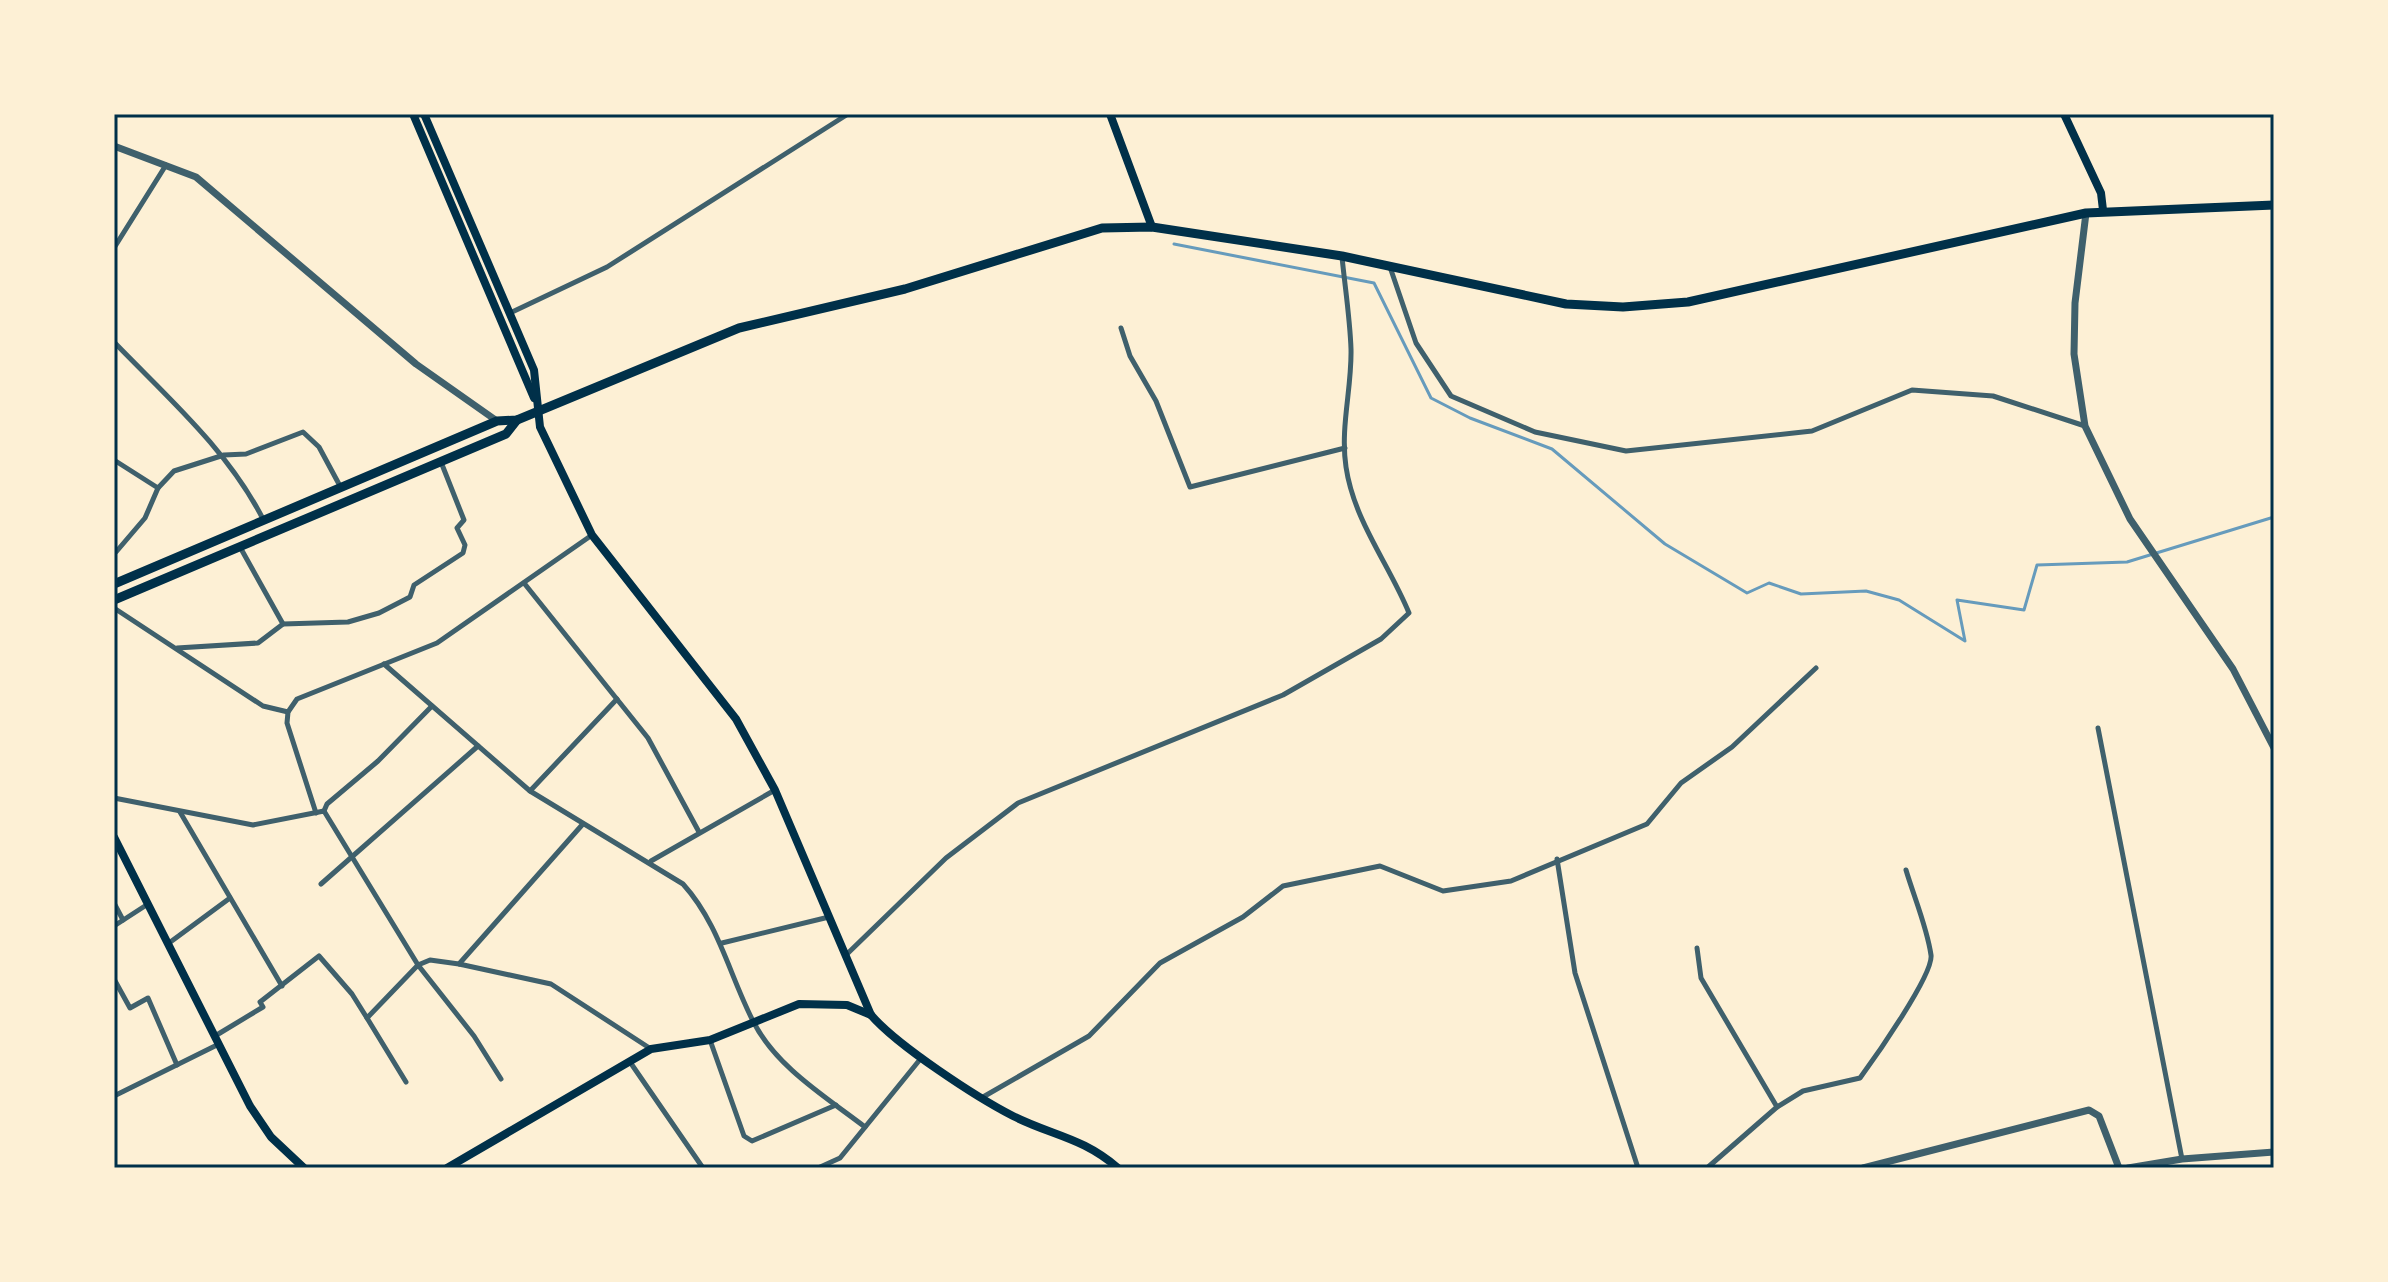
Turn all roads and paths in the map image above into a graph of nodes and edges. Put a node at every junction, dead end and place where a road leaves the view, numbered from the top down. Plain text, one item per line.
1 (413, 114) edge
2 (424, 114) edge
3 (848, 114) edge
4 (1110, 114) edge
5 (2064, 114) edge
6 (114, 146) edge
7 (166, 165) junction
8 (2274, 205) edge
9 (2103, 210) junction
10 (2086, 213) junction
11 (1152, 227) junction
12 (114, 248) edge
13 (1342, 256) junction
14 (1390, 266) junction
15 (510, 313) junction
16 (1121, 328) dead end
17 (114, 342) edge
18 (539, 410) junction
19 (517, 420) junction
20 (497, 421) junction
21 (2085, 426) junction
22 (1345, 448) junction
23 (224, 455) junction
24 (114, 460) edge
25 (441, 462) junction
26 (340, 486) junction
27 (158, 488) junction
28 (263, 519) junction
29 (592, 535) junction
30 (240, 547) junction
31 (116, 552) edge
32 (524, 583) junction
33 (114, 584) edge
34 (114, 600) edge
35 (114, 608) edge
36 (283, 624) junction
37 (177, 648) junction
38 (384, 664) junction
39 (1816, 668) dead end
40 (617, 699) junction
41 (432, 706) junction
42 (288, 712) junction
43 (2098, 728) dead end
44 (478, 746) junction
45 (2274, 748) edge
46 (775, 790) junction
47 (530, 791) junction
48 (114, 798) edge
49 (180, 811) junction
50 (324, 811) junction
51 (316, 813) junction
52 (582, 825) junction
53 (699, 832) junction
54 (114, 837) edge
55 (355, 857) junction
56 (1557, 859) junction
57 (651, 861) junction
58 (1906, 870) dead end
59 (321, 884) dead end
60 (230, 898) junction
61 (114, 903) edge
62 (149, 904) junction
63 (830, 917) junction
64 (123, 920) junction
65 (114, 926) edge
66 (169, 943) junction
67 (722, 943) junction
68 (1697, 948) dead end
69 (846, 955) junction
70 (459, 964) junction
71 (418, 965) junction
72 (114, 979) edge
73 (282, 986) junction
74 (871, 1015) junction
75 (367, 1018) junction
76 (754, 1024) junction
77 (217, 1040) junction
78 (710, 1040) junction
79 (651, 1049) junction
80 (923, 1056) junction
81 (630, 1061) junction
82 (177, 1065) junction
83 (501, 1079) dead end
84 (406, 1082) dead end
85 (114, 1096) edge
86 (983, 1097) junction
87 (836, 1105) junction
88 (1777, 1107) junction
89 (865, 1127) junction
90 (2274, 1152) edge
91 (2182, 1159) junction
92 (303, 1168) edge
93 (447, 1168) edge
94 (703, 1168) edge
95 (818, 1168) edge
96 (1118, 1168) edge
97 (1638, 1168) edge
98 (1707, 1168) edge
99 (1863, 1168) edge
100 (2119, 1168) edge
101 (2128, 1168) edge

1 - 18 main road
2 - 15 main road
3 - 15 street
4 - 11 main road
5 - 9 main road
6 - 7 street
7 - 12 street
7 - 20 street
8 - 9 main road
9 - 10 main road
10 - 14 main road
10 - 21 street
11 - 13 main road
11 - 18 main road
13 - 14 main road
13 - 22 street
14 - 21 street
15 - 18 main road
16 - 22 street
17 - 23 street
18 - 19 main road
18 - 29 main road
19 - 20 main road
19 - 25 main road
20 - 26 main road
21 - 45 street
22 - 69 street
23 - 26 street
23 - 27 street
23 - 28 street
24 - 27 street
25 - 30 main road
25 - 36 street
26 - 28 main road
27 - 31 street
28 - 33 main road
29 - 32 street
29 - 46 main road
30 - 34 main road
30 - 36 street
32 - 38 street
32 - 40 street
35 - 37 street
36 - 37 street
37 - 42 street
38 - 41 street
38 - 42 street
39 - 56 street
40 - 47 street
40 - 53 street
41 - 44 street
41 - 50 street
42 - 51 street
43 - 91 street
44 - 47 street
44 - 55 street
46 - 53 street
46 - 63 main road
47 - 52 street
48 - 49 street
49 - 51 street
49 - 60 street
50 - 51 street
50 - 55 street
52 - 57 street
52 - 70 street
53 - 57 street
54 - 62 main road
55 - 59 street
55 - 71 street
56 - 86 street
56 - 97 street
57 - 67 street
58 - 88 street
60 - 66 street
60 - 73 street
61 - 64 street
62 - 64 street
62 - 66 main road
63 - 67 street
63 - 69 main road
64 - 65 street
66 - 77 main road
67 - 76 street
68 - 88 street
69 - 74 main road
70 - 71 street
70 - 79 street
71 - 75 street
71 - 83 street
72 - 82 street
73 - 75 street
73 - 77 street
74 - 76 main road
74 - 80 main road
75 - 84 street
76 - 78 main road
76 - 87 street
77 - 82 street
77 - 92 main road
78 - 79 main road
78 - 87 street
79 - 81 main road
80 - 86 main road
80 - 89 street
81 - 93 main road
81 - 94 street
82 - 85 street
86 - 96 main road
87 - 89 street
88 - 98 street
89 - 95 street
90 - 91 street
91 - 101 street
99 - 100 street

